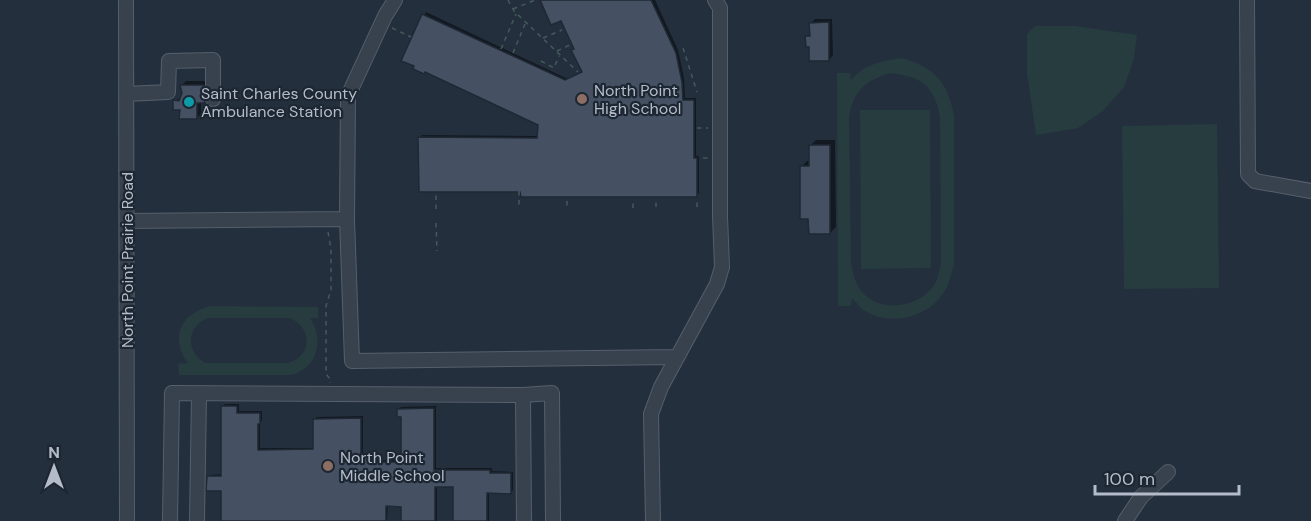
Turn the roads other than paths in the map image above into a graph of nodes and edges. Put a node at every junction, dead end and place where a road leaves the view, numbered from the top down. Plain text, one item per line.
1 (126, 0) edge
2 (395, 0) edge
3 (715, 0) edge
4 (1247, 0) edge
5 (126, 94) junction
6 (213, 99) dead end
7 (1311, 191) edge
8 (347, 219) junction
9 (127, 221) junction
10 (678, 357) junction
11 (199, 394) junction
12 (523, 395) junction
13 (1168, 472) dead end
14 (127, 521) edge
15 (170, 521) edge
16 (197, 521) edge
17 (524, 521) edge
18 (553, 521) edge
19 (653, 521) edge
20 (1125, 521) edge

1 - 5 street, North Point Prairie Road
2 - 8 street
3 - 10 street
4 - 7 street
5 - 6 street
5 - 9 street, North Point Prairie Road
8 - 9 street
8 - 10 street
9 - 14 street, North Point Prairie Road
10 - 19 street
11 - 12 street
11 - 15 street
11 - 16 street
12 - 17 street
12 - 18 street
13 - 20 street

